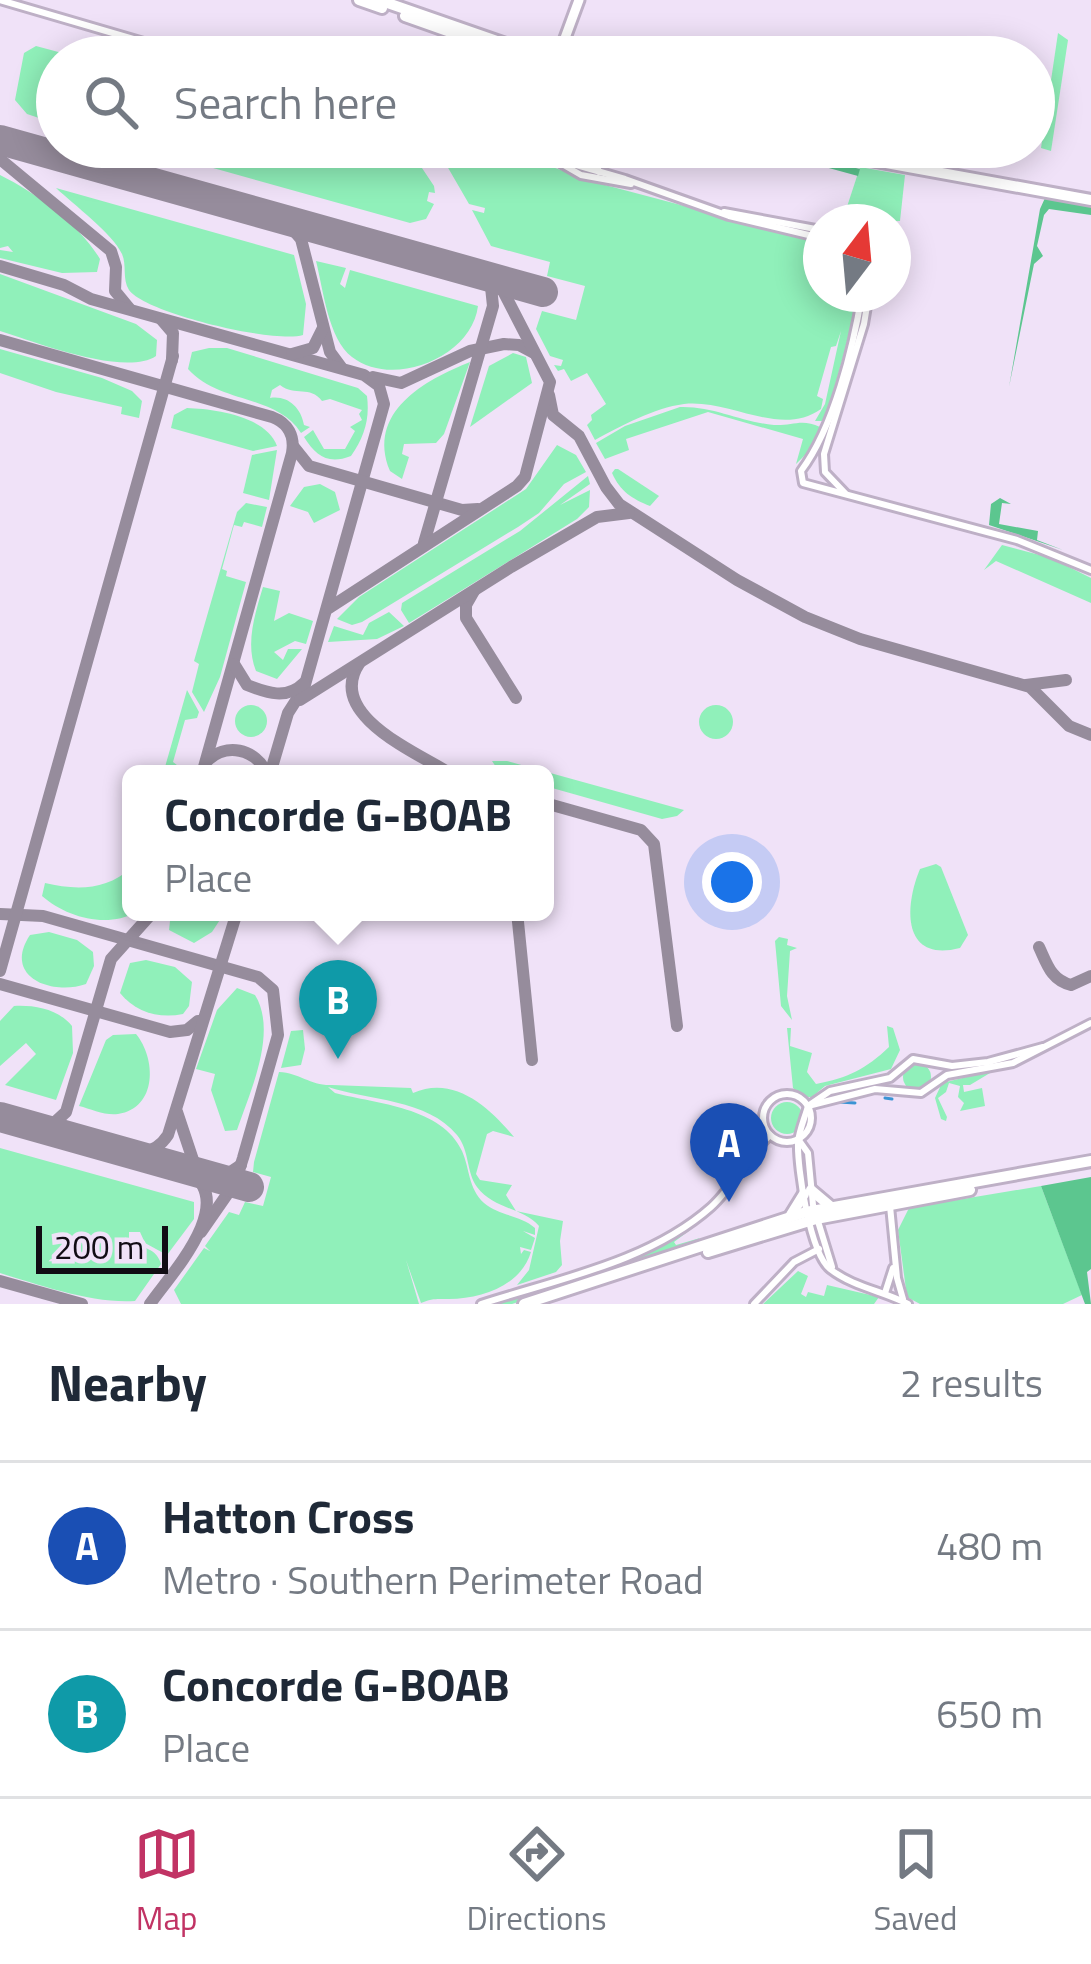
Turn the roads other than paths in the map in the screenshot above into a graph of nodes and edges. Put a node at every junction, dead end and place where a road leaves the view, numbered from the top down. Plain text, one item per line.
1 (0, 0) edge
2 (359, 0) edge
3 (379, 0) edge
4 (579, 0) edge
5 (123, 36) edge
6 (461, 36) edge
7 (483, 36) edge
8 (567, 36) edge
9 (575, 168) edge
10 (578, 168) edge
11 (586, 168) edge
12 (596, 168) edge
13 (924, 168) edge
14 (943, 168) edge
15 (585, 172) junction
16 (599, 175) junction
17 (1091, 196) edge
18 (803, 230) edge
19 (860, 312) edge
20 (864, 312) edge
21 (806, 464) junction
22 (825, 470) junction
23 (818, 486) junction
24 (845, 493) junction
25 (1091, 570) edge
26 (1091, 1023) edge
27 (1043, 1047) junction
28 (926, 1061) junction
29 (901, 1070) junction
30 (934, 1083) junction
31 (910, 1092) junction
32 (808, 1106) junction
33 (770, 1136) junction
34 (799, 1139) junction
35 (1091, 1165) edge
36 (910, 1201) junction
37 (888, 1203) junction
38 (830, 1206) junction
39 (811, 1209) junction
40 (892, 1220) junction
41 (820, 1249) junction
42 (897, 1278) junction
43 (888, 1294) junction
44 (907, 1303) edge
45 (481, 1304) edge
46 (524, 1304) edge
47 (545, 1304) edge
48 (754, 1304) edge

1 - 5 street
2 - 6 highway
3 - 7 highway
4 - 8 main road
9 - 15 street
10 - 15 street
11 - 15 street
12 - 16 street
13 - 17 highway
14 - 17 highway
15 - 16 street
16 - 18 street
19 - 21 street
20 - 22 street
21 - 22 street
21 - 23 street
22 - 23 street
22 - 24 street
23 - 24 street
24 - 25 street
26 - 27 street
27 - 28 street
27 - 30 street
28 - 29 street
28 - 30 street
29 - 31 street
29 - 32 street
30 - 31 street
31 - 32 street
32 - 33 street
32 - 34 street
33 - 34 street
33 - 45 street
34 - 39 street
35 - 36 highway
35 - 37 highway
36 - 37 highway
36 - 40 street
37 - 38 highway
37 - 39 highway
37 - 40 street
37 - 43 street
38 - 39 highway
38 - 39 highway
39 - 41 street
39 - 46 highway
39 - 47 highway
40 - 42 street
41 - 43 street
41 - 48 street
42 - 43 street
42 - 44 street
43 - 44 street

